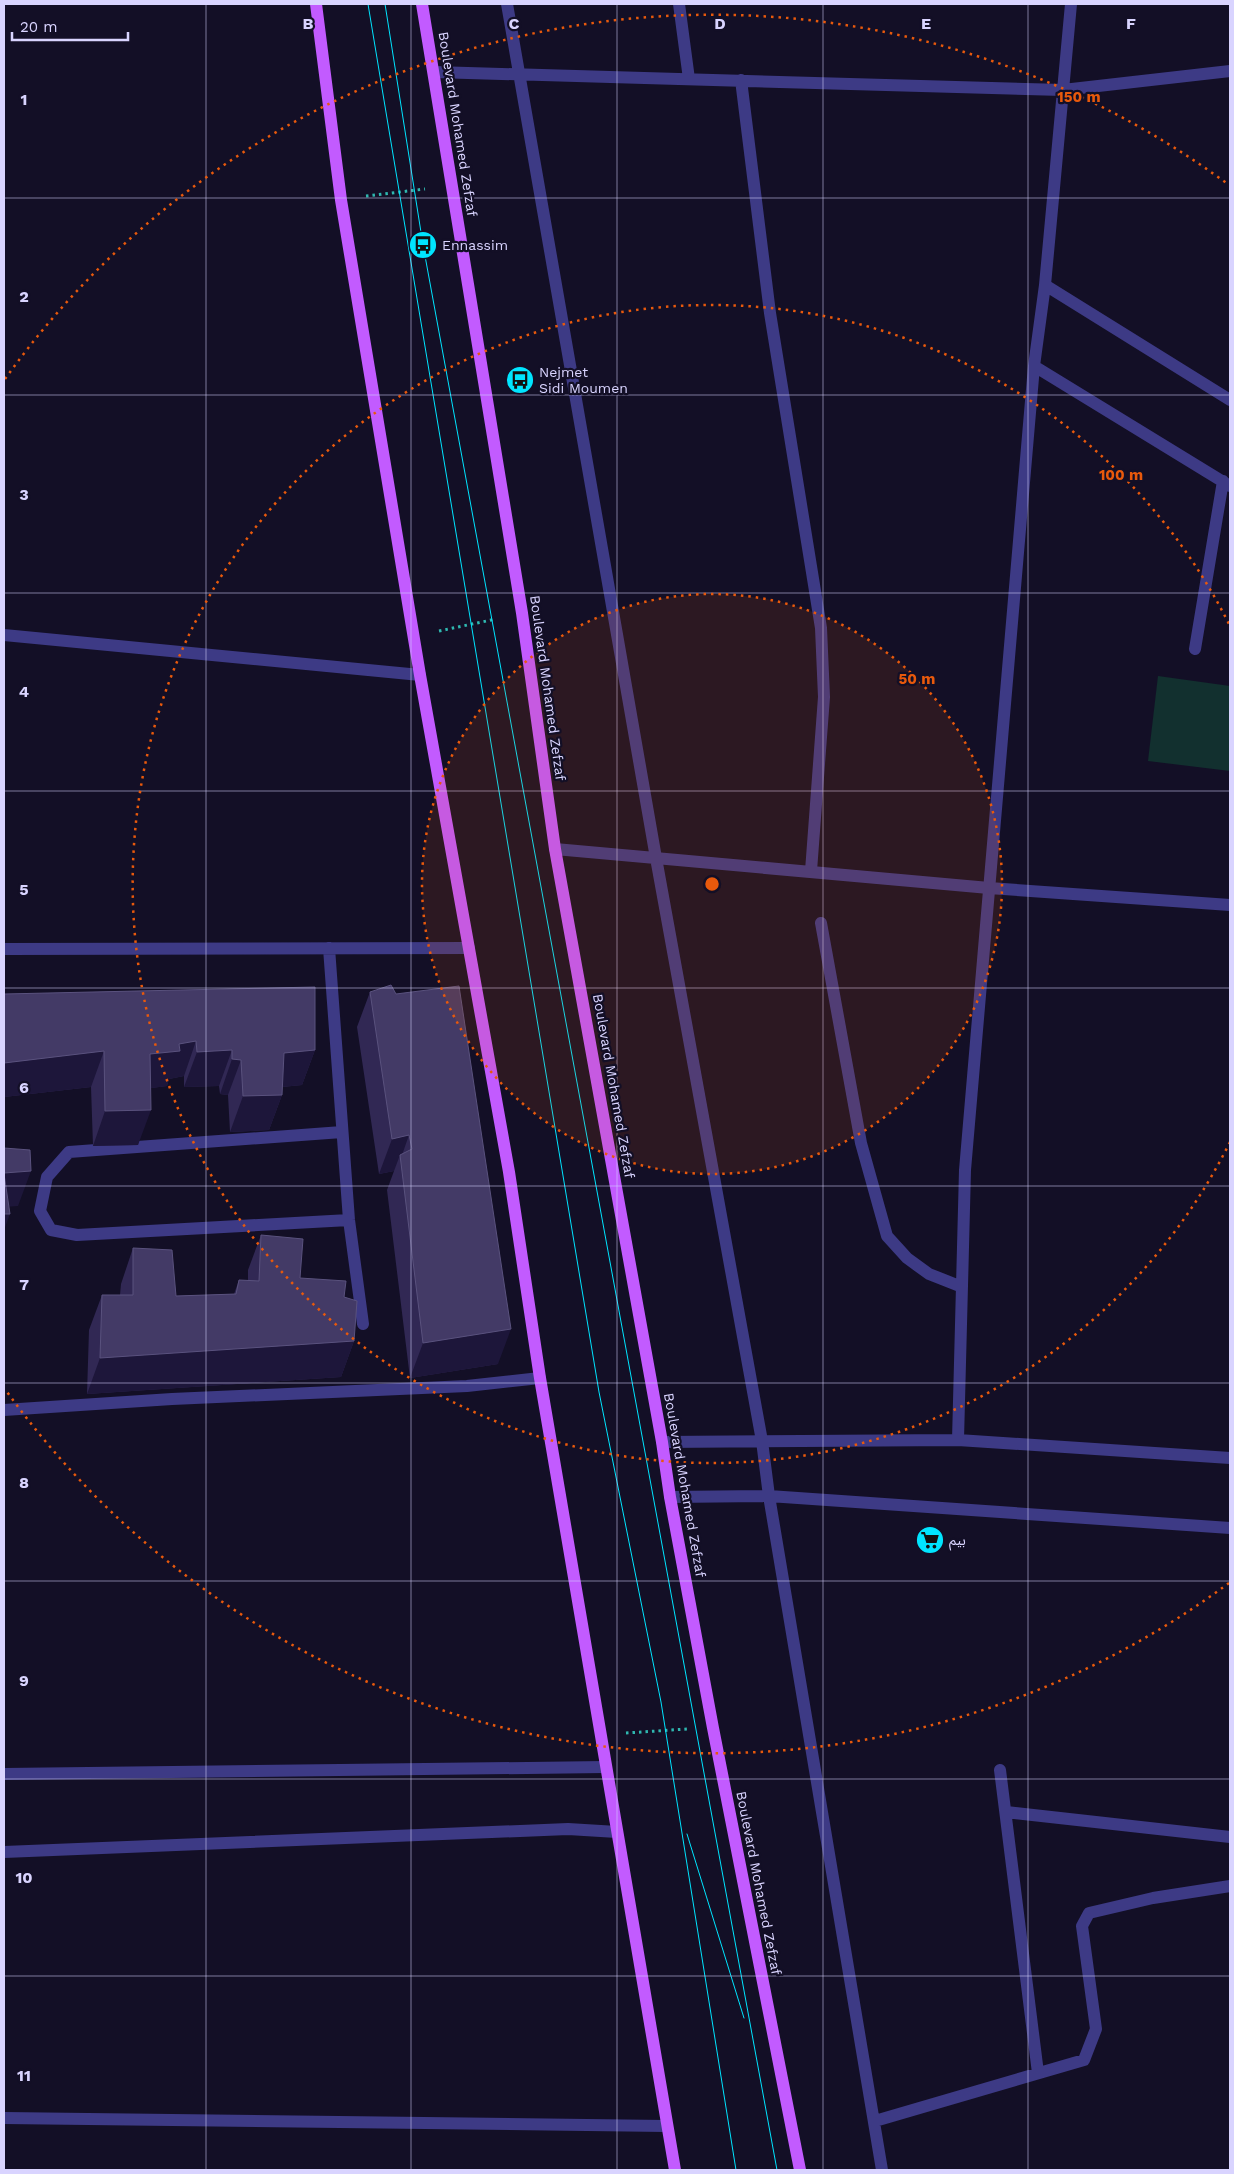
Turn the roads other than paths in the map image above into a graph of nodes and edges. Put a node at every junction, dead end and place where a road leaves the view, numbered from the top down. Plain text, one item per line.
1 (316, 4) edge
2 (422, 4) edge
3 (507, 4) edge
4 (679, 4) edge
5 (1071, 4) edge
6 (1230, 71) edge
7 (434, 72) junction
8 (520, 74) junction
9 (689, 79) junction
10 (741, 80) junction
11 (1063, 90) junction
12 (1046, 285) junction
13 (1034, 366) junction
14 (1230, 400) edge
15 (1226, 484) edge
16 (4, 635) edge
17 (1195, 649) dead end
18 (420, 675) junction
19 (555, 849) junction
20 (656, 858) junction
21 (811, 871) junction
22 (989, 888) junction
23 (1230, 905) edge
24 (821, 923) dead end
25 (4, 948) edge
26 (330, 948) junction
27 (469, 948) junction
28 (342, 1132) junction
29 (349, 1220) junction
30 (962, 1287) junction
31 (362, 1324) dead end
32 (540, 1378) junction
33 (4, 1410) edge
34 (958, 1440) junction
35 (662, 1442) junction
36 (762, 1442) junction
37 (1230, 1458) edge
38 (769, 1496) junction
39 (670, 1497) junction
40 (1230, 1528) edge
41 (605, 1767) junction
42 (1000, 1770) dead end
43 (4, 1774) edge
44 (1006, 1812) junction
45 (617, 1832) junction
46 (1230, 1837) edge
47 (4, 1852) edge
48 (1230, 1886) edge
49 (1038, 2073) junction
50 (4, 2118) edge
51 (875, 2121) junction
52 (666, 2126) junction
53 (674, 2170) edge
54 (800, 2170) edge
55 (882, 2170) edge

1 - 18 main road
2 - 7 main road, Boulevard Mohamed Zefzaf
3 - 8 street
4 - 9 street
5 - 11 street
6 - 11 street
7 - 8 street
7 - 19 main road, Boulevard Mohamed Zefzaf
8 - 9 street
8 - 20 street
9 - 10 street
10 - 11 street
10 - 21 street
11 - 12 street
12 - 13 street
12 - 14 street
13 - 15 street
13 - 22 street
15 - 17 street
16 - 18 street
18 - 27 main road
19 - 20 street
19 - 35 main road, Boulevard Mohamed Zefzaf
20 - 21 street
20 - 36 street
21 - 22 street
22 - 23 street
22 - 30 street
24 - 30 street
25 - 26 street
26 - 27 street
26 - 28 street
27 - 32 main road
28 - 29 street
28 - 29 street
29 - 31 street
30 - 34 street
32 - 33 street
32 - 41 main road
34 - 36 street
34 - 37 street
35 - 36 street
35 - 39 main road, Boulevard Mohamed Zefzaf
36 - 38 street
38 - 39 street
38 - 40 street
38 - 51 street
39 - 54 main road, Boulevard Mohamed Zefzaf
41 - 43 street
41 - 45 main road
42 - 44 street
44 - 46 street
44 - 49 street
45 - 47 street
45 - 52 main road
48 - 49 street
49 - 51 street
50 - 52 street
51 - 55 street
52 - 53 main road

